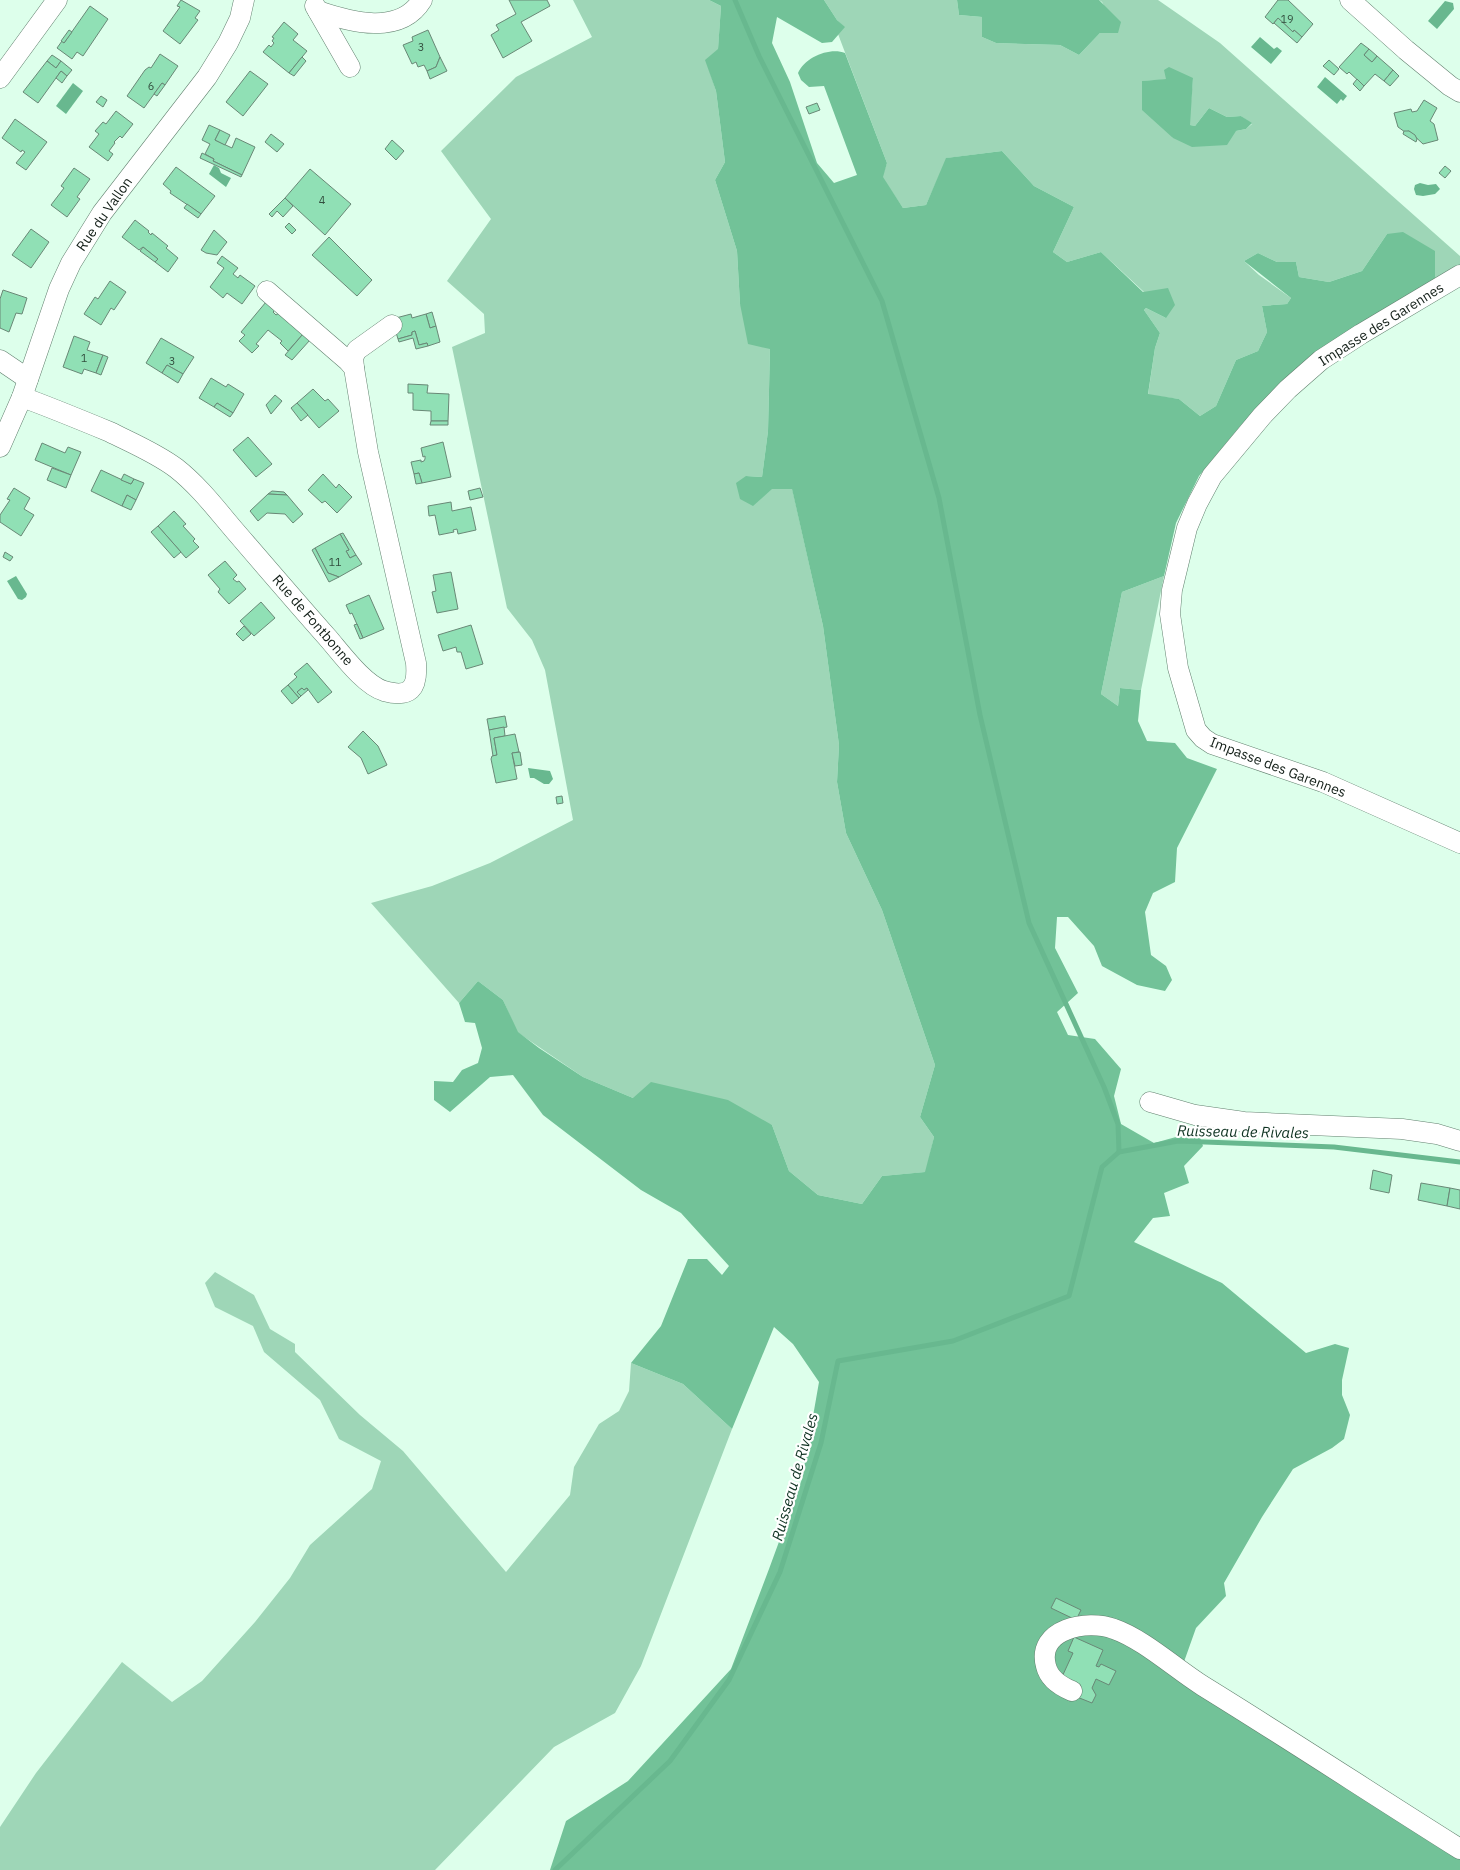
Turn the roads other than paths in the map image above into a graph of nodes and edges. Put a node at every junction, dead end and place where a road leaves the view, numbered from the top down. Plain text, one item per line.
1 (57, 0) edge
2 (244, 0) edge
3 (422, 0) edge
4 (1350, 0) edge
5 (314, 6) edge
6 (350, 67) dead end
7 (0, 78) edge
8 (1460, 92) edge
9 (1460, 275) edge
10 (267, 291) dead end
11 (392, 326) dead end
12 (0, 360) edge
13 (354, 368) junction
14 (25, 388) junction
15 (0, 447) edge
16 (1460, 843) edge
17 (1150, 1102) dead end
18 (1460, 1141) edge
19 (1072, 1691) dead end
20 (1460, 1848) edge

1 - 7 street
2 - 14 street, Rue du Vallon
3 - 5 street
4 - 8 street
5 - 6 street
9 - 16 street, Impasse des Garennes
10 - 13 street
11 - 13 street
12 - 14 street, Rue de Fontbonne
13 - 14 street, Rue de Fontbonne
14 - 15 street, Rue du Vallon
17 - 18 street
19 - 20 street

